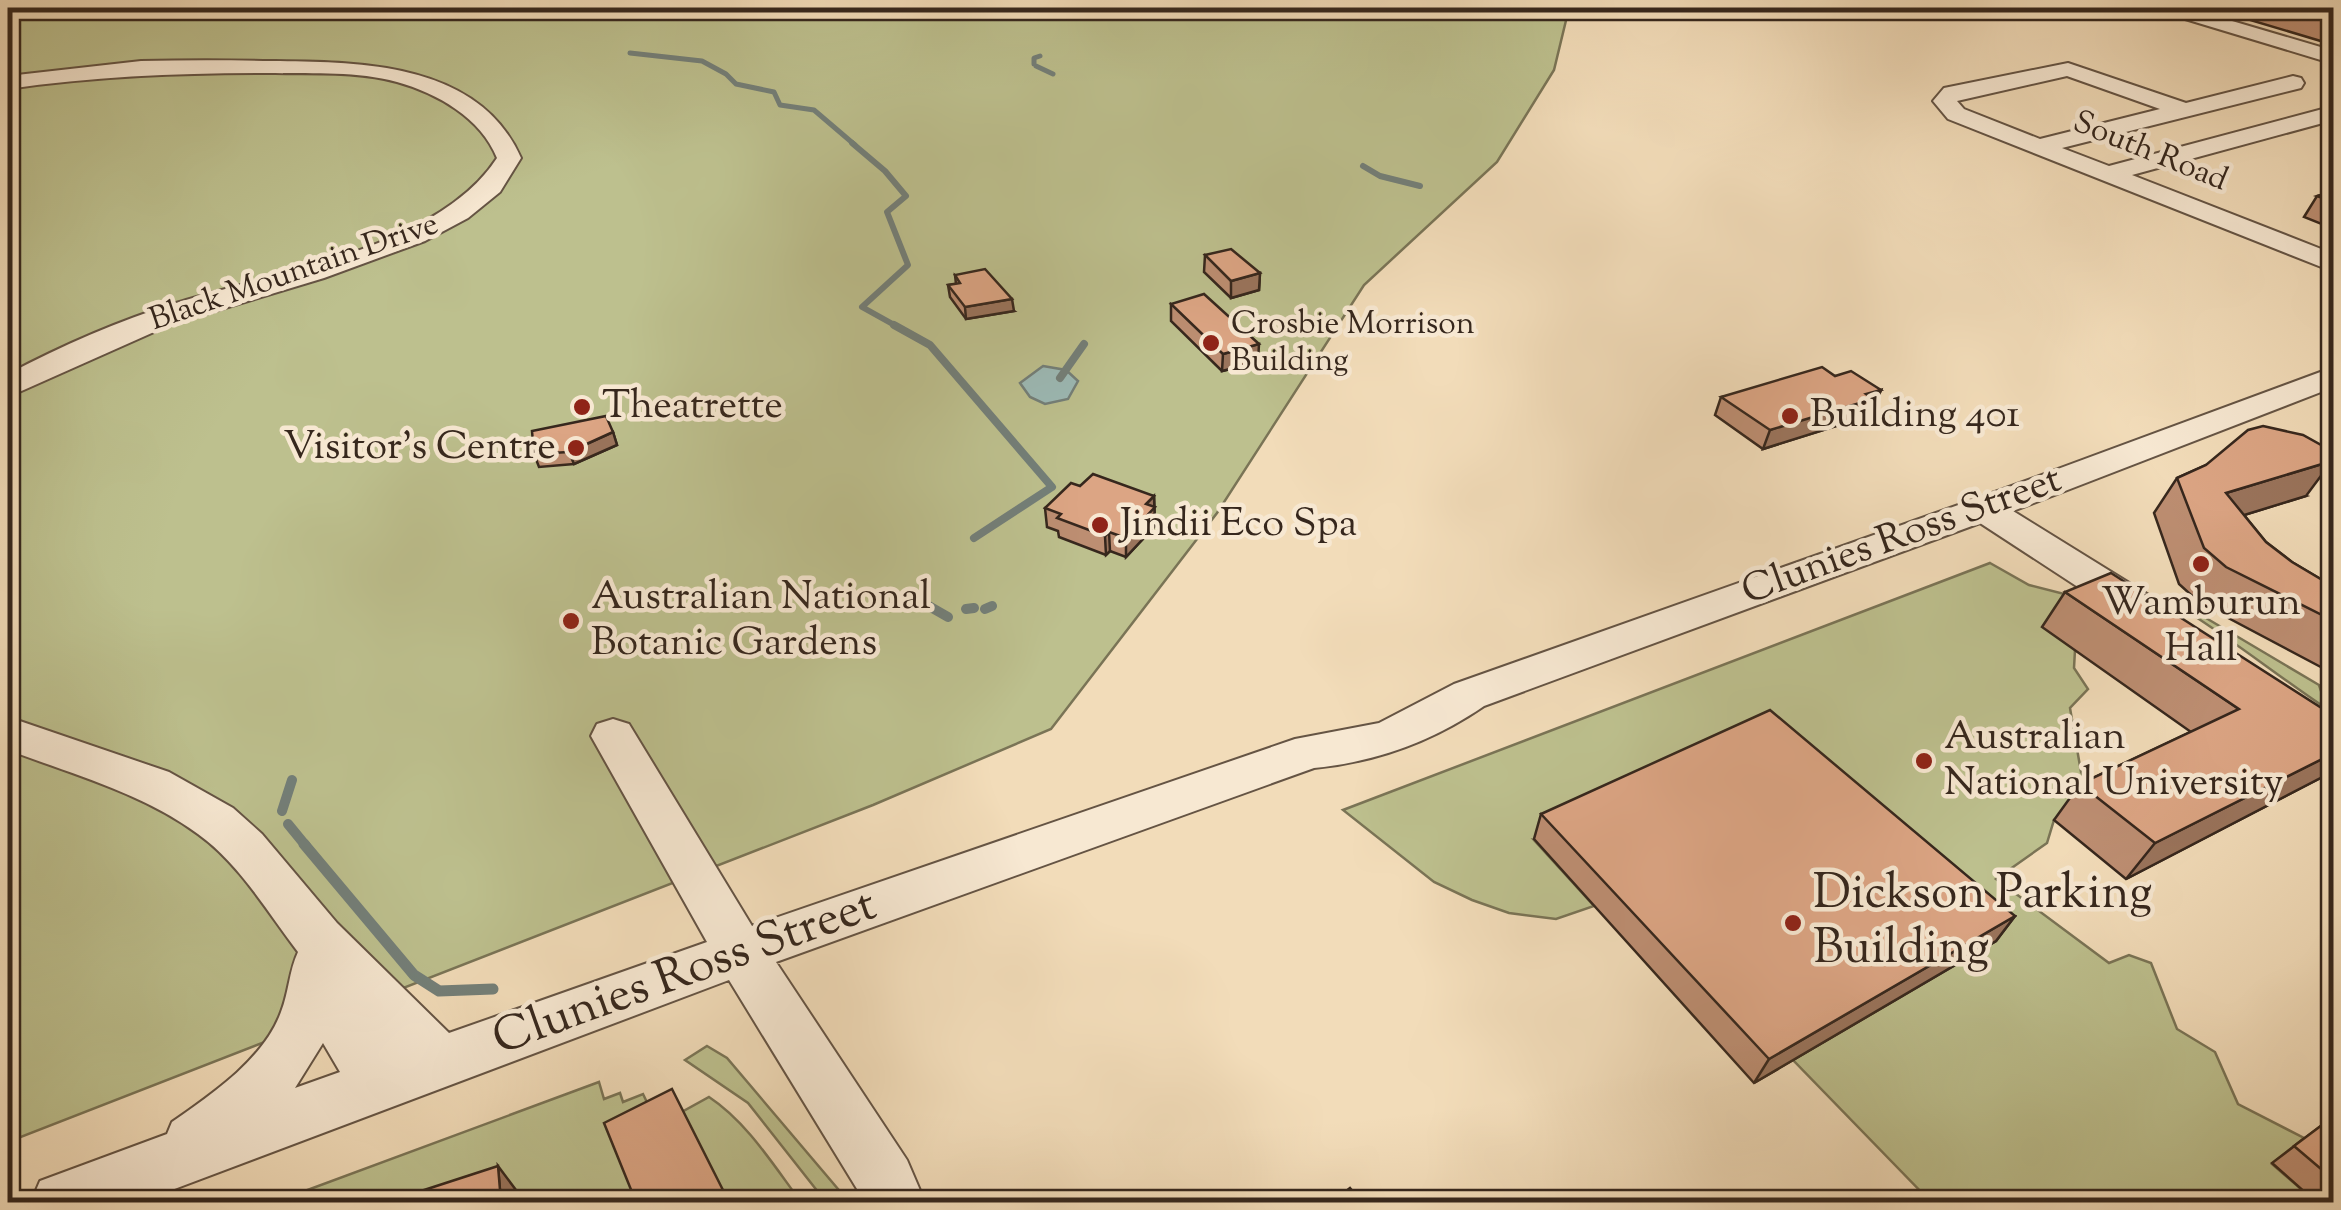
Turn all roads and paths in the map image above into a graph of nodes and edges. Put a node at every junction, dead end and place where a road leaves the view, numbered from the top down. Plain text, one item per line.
1 (2169, 8) edge
2 (2334, 58) edge
3 (8, 83) edge
4 (2293, 83) dead end
5 (2184, 110) junction
6 (2334, 113) edge
7 (2040, 146) junction
8 (2111, 173) junction
9 (2334, 264) edge
10 (2334, 376) edge
11 (8, 387) edge
12 (1984, 508) junction
13 (2170, 628) edge
14 (8, 733) edge
15 (613, 736) dead end
16 (741, 953) junction
17 (318, 961) junction
18 (441, 1063) junction
19 (379, 1086) junction
20 (152, 1169) junction
21 (61, 1202) edge
22 (895, 1202) edge

1 - 2 street
3 - 11 street, Black Mountain Drive
4 - 5 street
5 - 7 street
5 - 7 street, South Road
6 - 8 street
7 - 8 street, South Road
8 - 9 street, South Road
10 - 12 street, Clunies Ross Street
12 - 13 street
12 - 16 street, Clunies Ross Street
14 - 17 street
15 - 16 street
16 - 18 street, Clunies Ross Street
16 - 22 street
17 - 18 street
17 - 19 street
17 - 20 street
18 - 19 street, Clunies Ross Street
19 - 20 street, Clunies Ross Street
20 - 21 street, Clunies Ross Street

